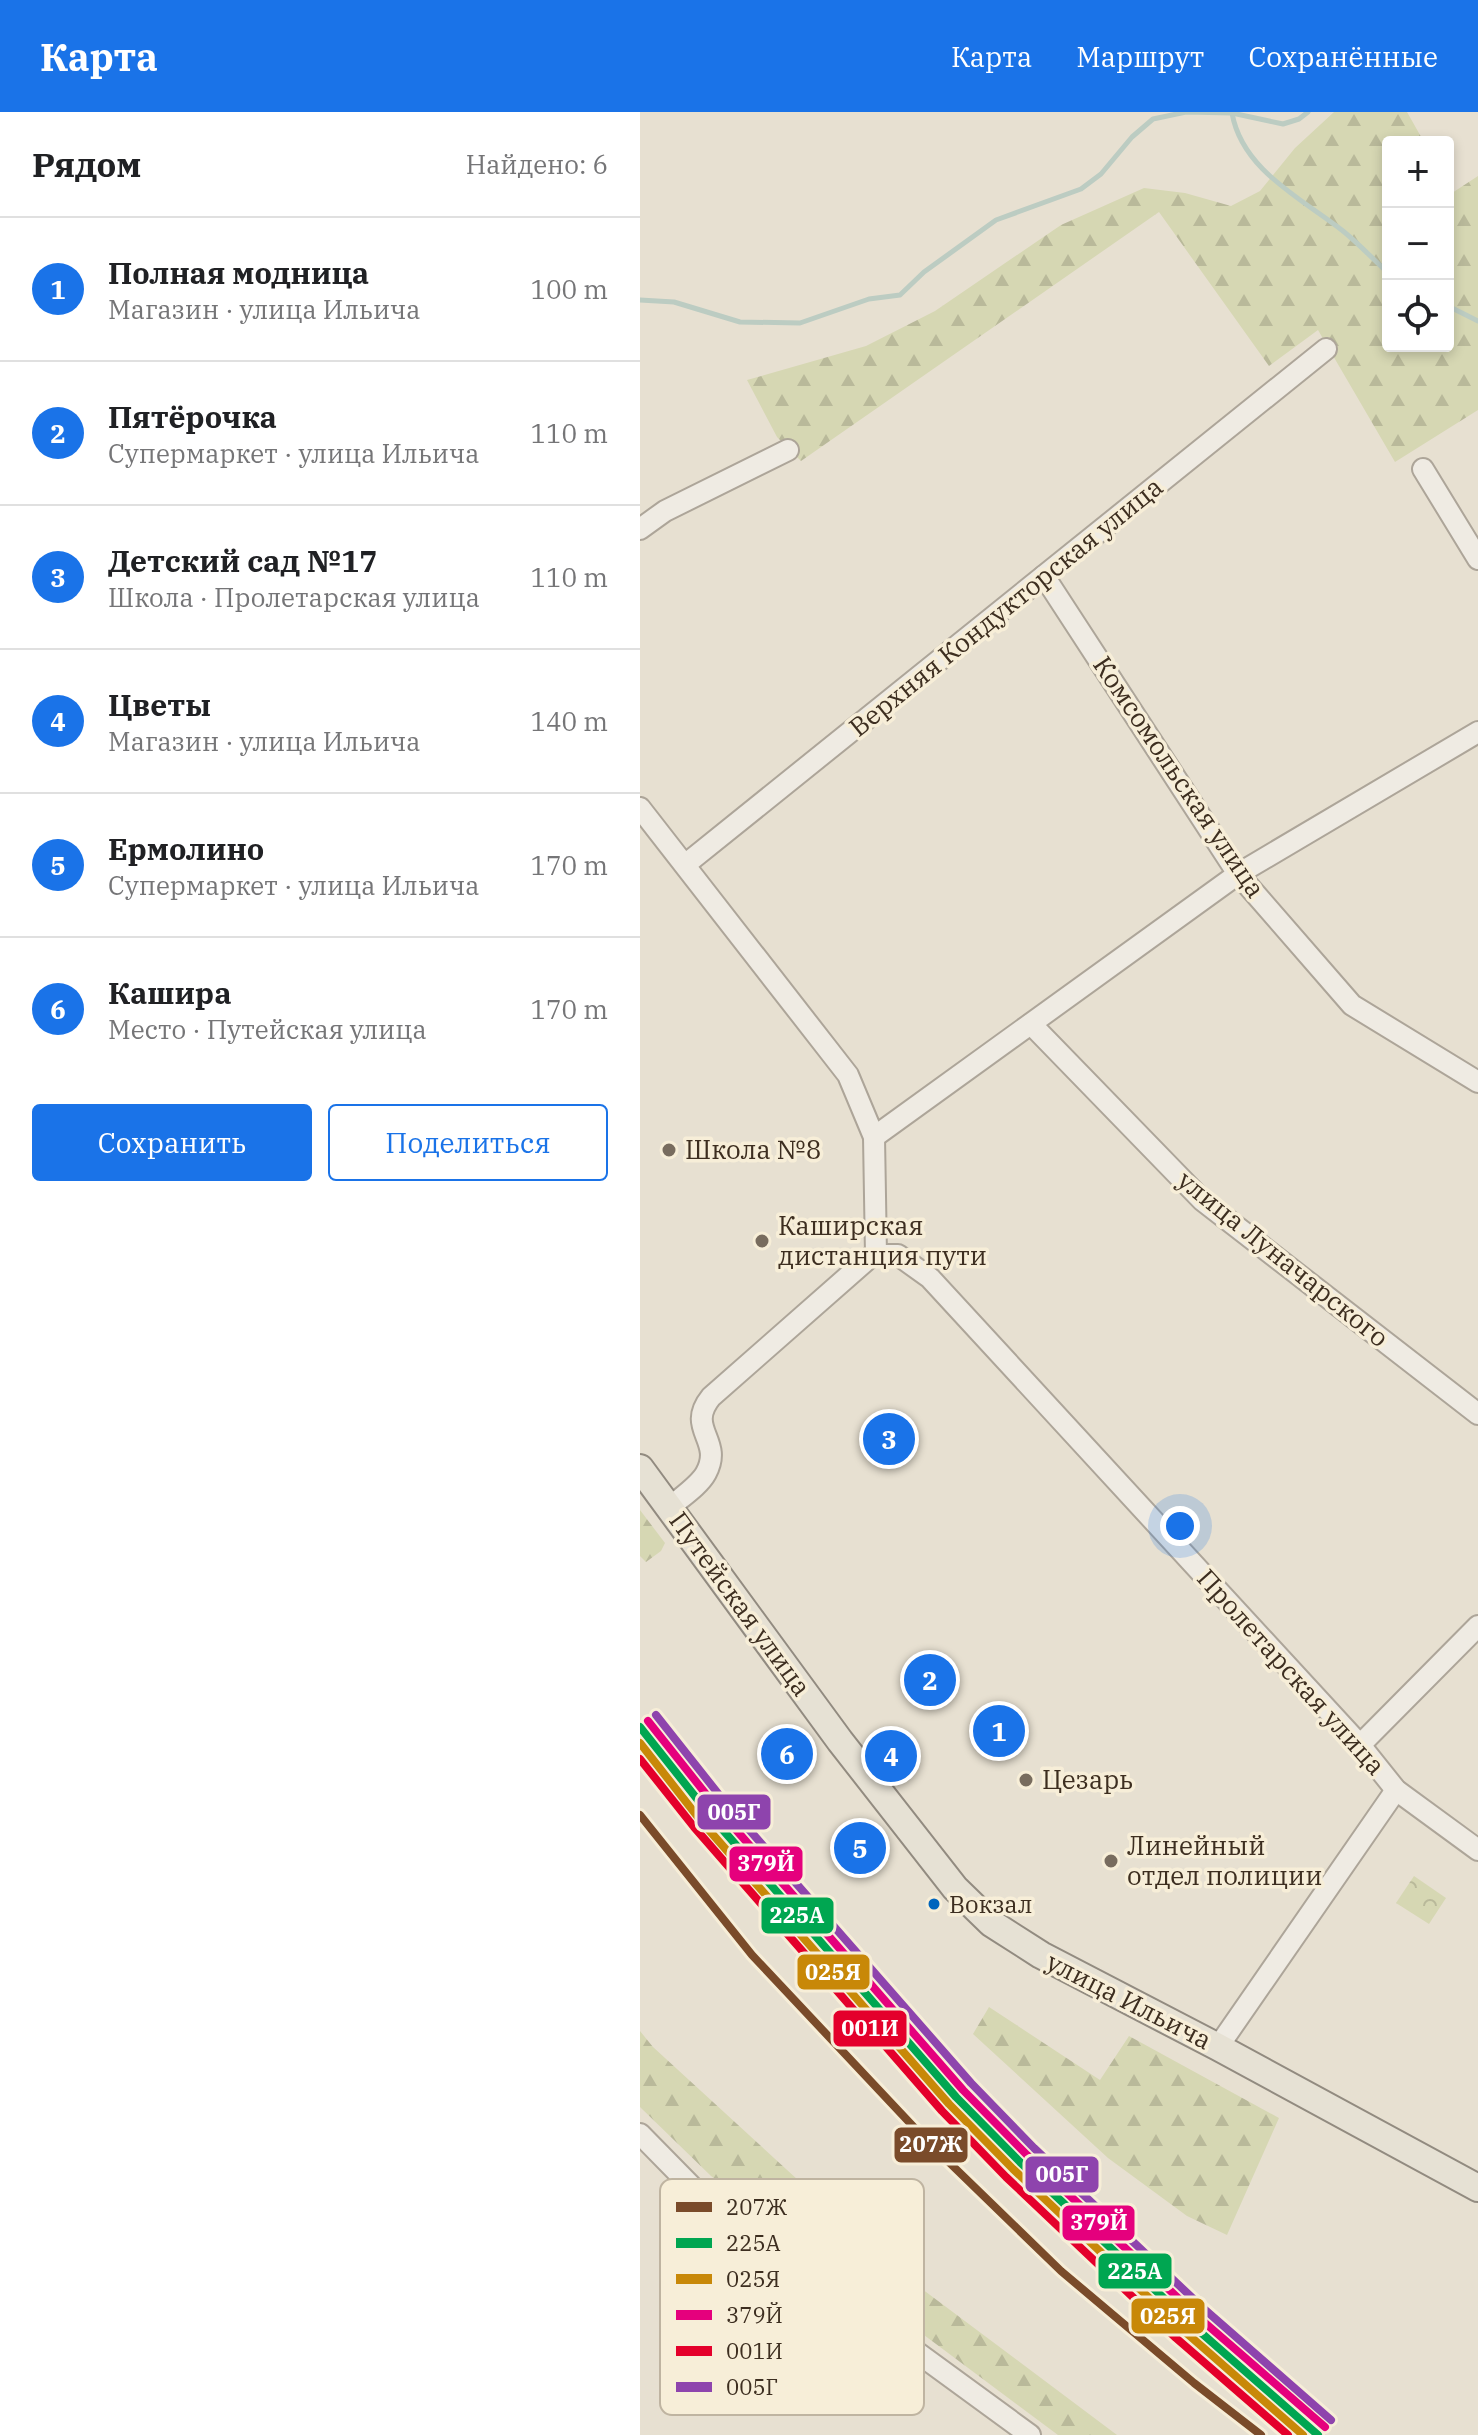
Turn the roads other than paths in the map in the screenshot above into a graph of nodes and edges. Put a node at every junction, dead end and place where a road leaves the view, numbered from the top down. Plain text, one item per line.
1 (1326, 349) dead end
2 (788, 450) dead end
3 (1423, 469) dead end
4 (640, 529) edge
5 (1478, 559) edge
6 (1044, 576) junction
7 (1478, 732) edge
8 (640, 808) edge
9 (686, 864) junction
10 (1238, 874) junction
11 (1031, 1024) junction
12 (1478, 1082) edge
13 (874, 1137) junction
14 (876, 1255) junction
15 (1478, 1414) edge
16 (640, 1468) edge
17 (669, 1508) junction
18 (1478, 1626) edge
19 (840, 1741) joint
20 (1360, 1745) junction
21 (1396, 1790) junction
22 (1478, 1850) edge
23 (1218, 2047) junction
24 (640, 2134) edge
25 (684, 2179) edge
26 (1478, 2188) edge
27 (924, 2358) edge
28 (1030, 2435) edge

1 - 6 street, Верхняя Кондукторская улица
2 - 4 street
3 - 5 street
6 - 9 street, Верхняя Кондукторская улица
6 - 10 street, Комсомольская улица
7 - 10 street
8 - 9 street
9 - 13 street
10 - 11 street
10 - 12 street, Комсомольская улица
11 - 13 street
11 - 15 street, улица Луначарского
13 - 14 street
14 - 17 street
14 - 20 street, Пролетарская улица
16 - 17 main road, Путейская улица
17 - 19 main road, Путейская улица
18 - 20 street
19 - 23 main road, улица Ильича
20 - 21 street, Пролетарская улица
21 - 22 street, Пролетарская улица
21 - 23 street
23 - 26 main road, улица Ильича
24 - 25 street
27 - 28 street

